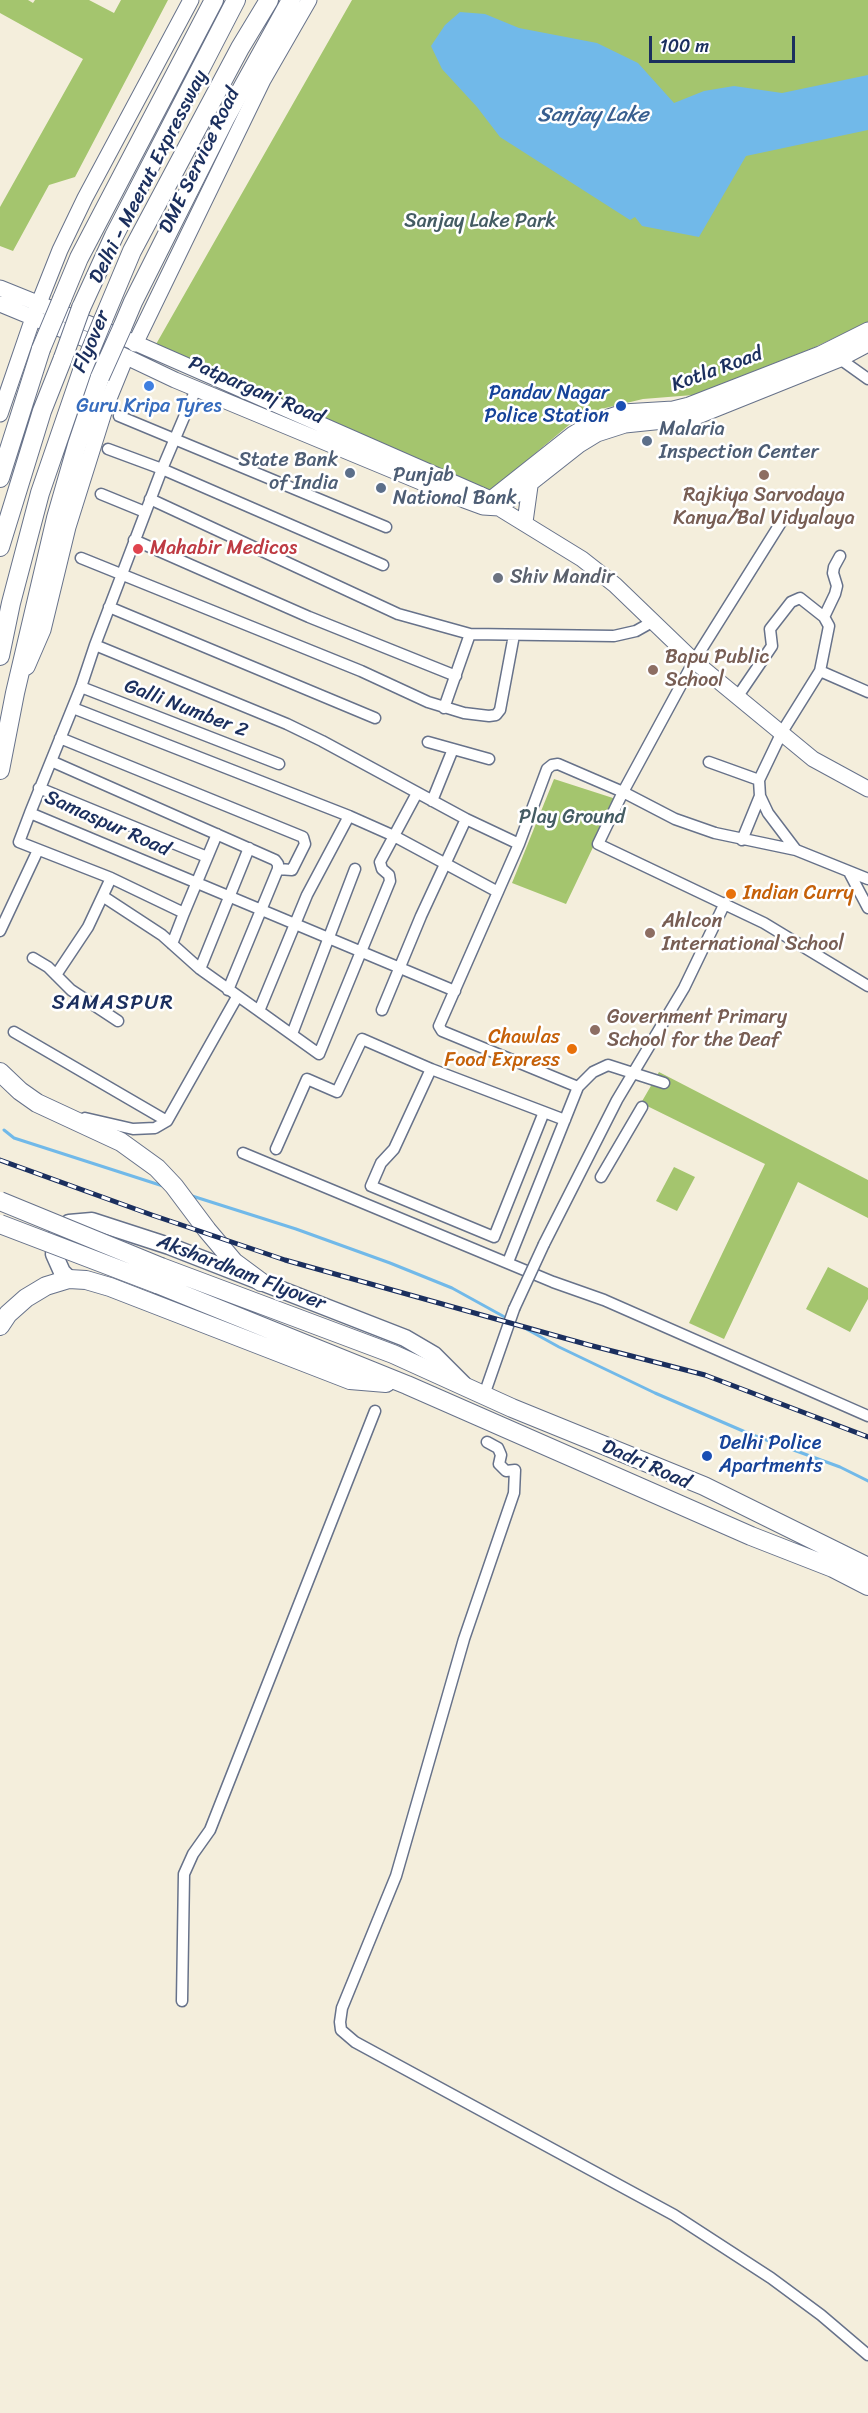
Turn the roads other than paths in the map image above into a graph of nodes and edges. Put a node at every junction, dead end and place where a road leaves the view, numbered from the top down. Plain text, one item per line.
1 (191, 0) edge
2 (214, 0) edge
3 (236, 0) edge
4 (309, 0) edge
5 (265, 6) edge
6 (289, 12) edge
7 (0, 288) edge
8 (39, 303) junction
9 (0, 304) edge
10 (33, 318) junction
11 (868, 330) edge
12 (135, 344) junction
13 (868, 344) edge
14 (126, 357) junction
15 (840, 358) junction
16 (868, 379) edge
17 (196, 389) junction
18 (0, 414) edge
19 (119, 416) dead end
20 (174, 438) junction
21 (108, 449) dead end
22 (162, 469) junction
23 (0, 478) edge
24 (530, 486) junction
25 (101, 494) dead end
26 (150, 499) junction
27 (495, 504) junction
28 (145, 512) junction
29 (784, 516) dead end
30 (525, 522) junction
31 (386, 527) dead end
32 (134, 540) junction
33 (0, 547) edge
34 (840, 556) dead end
35 (81, 558) dead end
36 (383, 565) dead end
37 (121, 575) junction
38 (109, 607) junction
39 (824, 617) junction
40 (652, 622) junction
41 (470, 634) junction
42 (514, 635) junction
43 (95, 645) junction
44 (0, 656) edge
45 (694, 661) junction
46 (820, 671) junction
47 (456, 676) junction
48 (81, 687) junction
49 (868, 692) edge
50 (15, 693) junction
51 (738, 696) junction
52 (73, 708) junction
53 (444, 708) junction
54 (375, 718) dead end
55 (782, 732) junction
56 (60, 738) junction
57 (428, 742) dead end
58 (453, 749) junction
59 (489, 759) dead end
60 (51, 761) junction
61 (709, 762) dead end
62 (279, 764) dead end
63 (0, 770) edge
64 (759, 780) junction
65 (39, 788) junction
66 (868, 789) edge
67 (623, 792) junction
68 (417, 793) junction
69 (760, 796) junction
70 (432, 801) junction
71 (30, 813) junction
72 (349, 816) junction
73 (466, 819) junction
74 (217, 834) junction
75 (394, 836) junction
76 (742, 840) junction
77 (519, 844) junction
78 (249, 848) junction
79 (38, 850) junction
80 (796, 850) junction
81 (207, 857) junction
82 (444, 864) junction
83 (278, 869) junction
84 (355, 869) dead end
85 (849, 872) junction
86 (111, 878) junction
87 (868, 879) edge
88 (197, 883) junction
89 (498, 892) junction
90 (229, 896) junction
91 (104, 897) junction
92 (725, 903) junction
93 (868, 908) edge
94 (261, 910) junction
95 (184, 914) junction
96 (295, 923) junction
97 (0, 931) edge
98 (327, 937) junction
99 (172, 944) junction
100 (360, 951) junction
101 (33, 958) dead end
102 (400, 968) junction
103 (200, 969) junction
104 (56, 975) junction
105 (868, 986) edge
106 (455, 991) junction
107 (232, 994) junction
108 (382, 1010) dead end
109 (259, 1011) junction
110 (118, 1021) dead end
111 (14, 1032) dead end
112 (291, 1034) junction
113 (431, 1069) junction
114 (0, 1072) edge
115 (634, 1072) junction
116 (664, 1083) dead end
117 (578, 1087) junction
118 (642, 1107) dead end
119 (55, 1111) junction
120 (544, 1112) junction
121 (565, 1120) junction
122 (167, 1121) junction
123 (276, 1149) dead end
124 (243, 1153) dead end
125 (601, 1178) dead end
126 (0, 1201) edge
127 (0, 1224) edge
128 (494, 1237) junction
129 (488, 1254) junction
130 (508, 1262) junction
131 (69, 1279) junction
132 (261, 1282) junction
133 (0, 1326) edge
134 (407, 1385) junction
135 (466, 1387) junction
136 (484, 1395) junction
137 (375, 1411) dead end
138 (868, 1416) edge
139 (487, 1442) dead end
140 (868, 1567) edge
141 (868, 1586) edge
142 (182, 2001) dead end
143 (868, 2355) edge

1 - 8 main road
2 - 23 highway, bridge
3 - 33 highway, Delhi - Meerut Expressway, bridge
4 - 6 main road, DME Service Road
5 - 44 highway, Delhi - Meerut Expressway, bridge
6 - 12 main road, DME Service Road
6 - 50 highway, Flyover, bridge
7 - 8 main road, Patparganj Road
8 - 10 main road
8 - 12 main road, Patparganj Road
9 - 10 main road, Patparganj Road
10 - 14 main road, Patparganj Road
10 - 18 main road
11 - 27 main road, Kotla Road
12 - 27 main road, Patparganj Road
13 - 15 main road, Kotla Road
14 - 17 main road, Patparganj Road
14 - 50 main road
15 - 16 street
15 - 24 main road, Kotla Road
17 - 20 street, Samaspur Road
17 - 27 main road, Patparganj Road
19 - 20 street
20 - 22 street, Samaspur Road
20 - 31 street
21 - 22 street
22 - 26 street, Samaspur Road
22 - 36 street
24 - 27 main road, Kotla Road
24 - 30 main road
25 - 28 street
26 - 28 street, Samaspur Road
26 - 41 street
27 - 30 main road
28 - 32 street, Samaspur Road
29 - 45 street
30 - 40 main road
32 - 37 street, Samaspur Road
32 - 47 street
34 - 39 street
35 - 37 street
37 - 38 street, Samaspur Road
37 - 53 street
38 - 43 street, Samaspur Road
38 - 54 street
39 - 46 street
39 - 51 street
40 - 42 street
40 - 45 main road
41 - 42 street
41 - 47 street
42 - 53 street
43 - 48 street, Samaspur Road
43 - 68 street
45 - 51 main road
45 - 67 street
46 - 49 street
46 - 55 street
47 - 53 street
48 - 52 street, Samaspur Road
48 - 62 street, Galli Number 2
50 - 63 highway, Flyover
51 - 55 main road
52 - 56 street, Samaspur Road
52 - 72 street
55 - 64 street
55 - 66 main road
56 - 60 street, Samaspur Road
56 - 83 street
57 - 58 street
58 - 59 street
58 - 70 street
60 - 65 street, Samaspur Road
60 - 74 street
61 - 64 street
64 - 69 street
65 - 71 street, Samaspur Road
65 - 81 street
67 - 76 street
67 - 77 street
67 - 92 street
68 - 70 street
68 - 75 street
69 - 76 street
69 - 80 street
70 - 73 street
71 - 79 street
71 - 88 street, Samaspur Road
72 - 75 street
72 - 96 street
73 - 77 street
73 - 82 street
74 - 78 street
74 - 81 street
75 - 82 street
75 - 100 street
76 - 80 street
77 - 89 street
78 - 83 street
78 - 90 street
79 - 86 street
79 - 97 street
80 - 85 street
81 - 88 street
82 - 89 street
82 - 102 street
83 - 94 street
84 - 98 street
85 - 87 street
85 - 93 street
86 - 91 street
86 - 95 street
88 - 90 street, Samaspur Road
88 - 95 street
89 - 106 street
90 - 94 street, Samaspur Road
90 - 103 street
91 - 99 street
91 - 104 street
92 - 105 street
92 - 115 street
94 - 96 street, Samaspur Road
94 - 107 street
95 - 99 street
96 - 98 street, Samaspur Road
96 - 109 street
98 - 100 street, Samaspur Road
98 - 112 street
99 - 103 street
100 - 102 street, Samaspur Road
100 - 112 street
101 - 104 street
102 - 106 street, Samaspur Road
102 - 108 street
103 - 107 street
104 - 110 street
106 - 117 street
107 - 109 street
107 - 122 street
109 - 112 street
111 - 122 street
113 - 120 street
113 - 123 street
113 - 128 street
114 - 119 highway
115 - 116 street
115 - 117 street
115 - 136 street, bridge
117 - 121 street
118 - 125 street
119 - 122 street
119 - 132 highway
120 - 121 street
120 - 128 street
121 - 130 street
124 - 129 street
126 - 135 highway, Akshardham Flyover, bridge
127 - 134 highway, Akshardham Flyover, bridge
128 - 129 street
129 - 130 street
130 - 138 street
131 - 132 main road
131 - 133 highway
131 - 134 highway
132 - 135 main road
134 - 141 highway, Dadri Road
135 - 136 highway, Dadri Road
136 - 140 highway, Dadri Road
137 - 142 street
139 - 143 street

